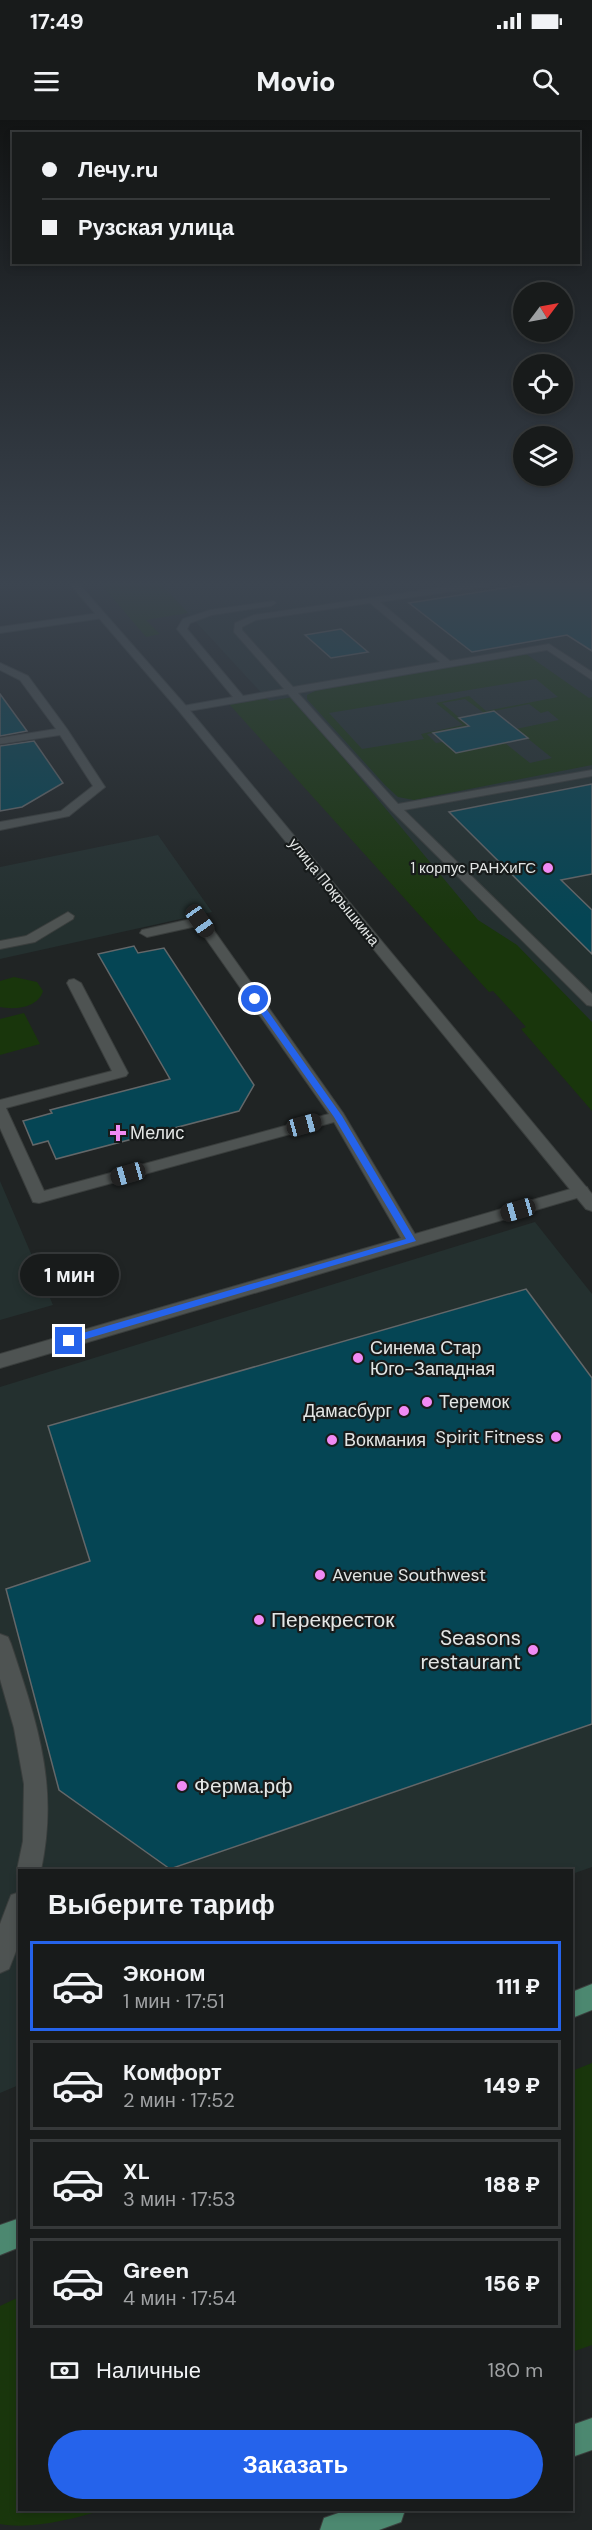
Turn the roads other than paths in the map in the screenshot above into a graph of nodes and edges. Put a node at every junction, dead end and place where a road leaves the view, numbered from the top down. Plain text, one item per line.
1 (37, 695) edge
2 (172, 695) edge
3 (237, 695) edge
4 (259, 695) edge
5 (294, 695) edge
6 (240, 699) junction
7 (183, 708) junction
8 (63, 730) junction
9 (0, 741) edge
10 (592, 772) edge
11 (395, 808) junction
12 (0, 826) edge
13 (68, 916) dead end
14 (147, 933) dead end
15 (0, 945) edge
16 (74, 983) dead end
17 (592, 1002) edge
18 (0, 1105) edge
19 (0, 1110) edge
20 (338, 1116) junction
21 (588, 1195) edge
22 (411, 1241) junction
23 (0, 1361) edge
24 (0, 1644) edge
25 (29, 1869) edge
26 (18, 1910) edge
27 (0, 1960) edge
28 (592, 1997) edge
29 (573, 2005) edge
30 (592, 2434) edge
31 (573, 2441) edge
32 (386, 2511) edge
33 (336, 2530) edge

1 - 8 main road
2 - 7 main road, улица Покрышкина
3 - 6 main road
4 - 6 main road
5 - 11 main road
6 - 7 main road
7 - 21 main road, улица Покрышкина
8 - 9 main road
8 - 12 main road
10 - 11 main road
11 - 17 main road
13 - 15 main road
14 - 20 main road
16 - 18 main road
19 - 20 main road
20 - 22 main road
21 - 22 main road
22 - 23 main road
24 - 25 main road
26 - 27 main road
28 - 29 main road
30 - 31 main road
32 - 33 main road

